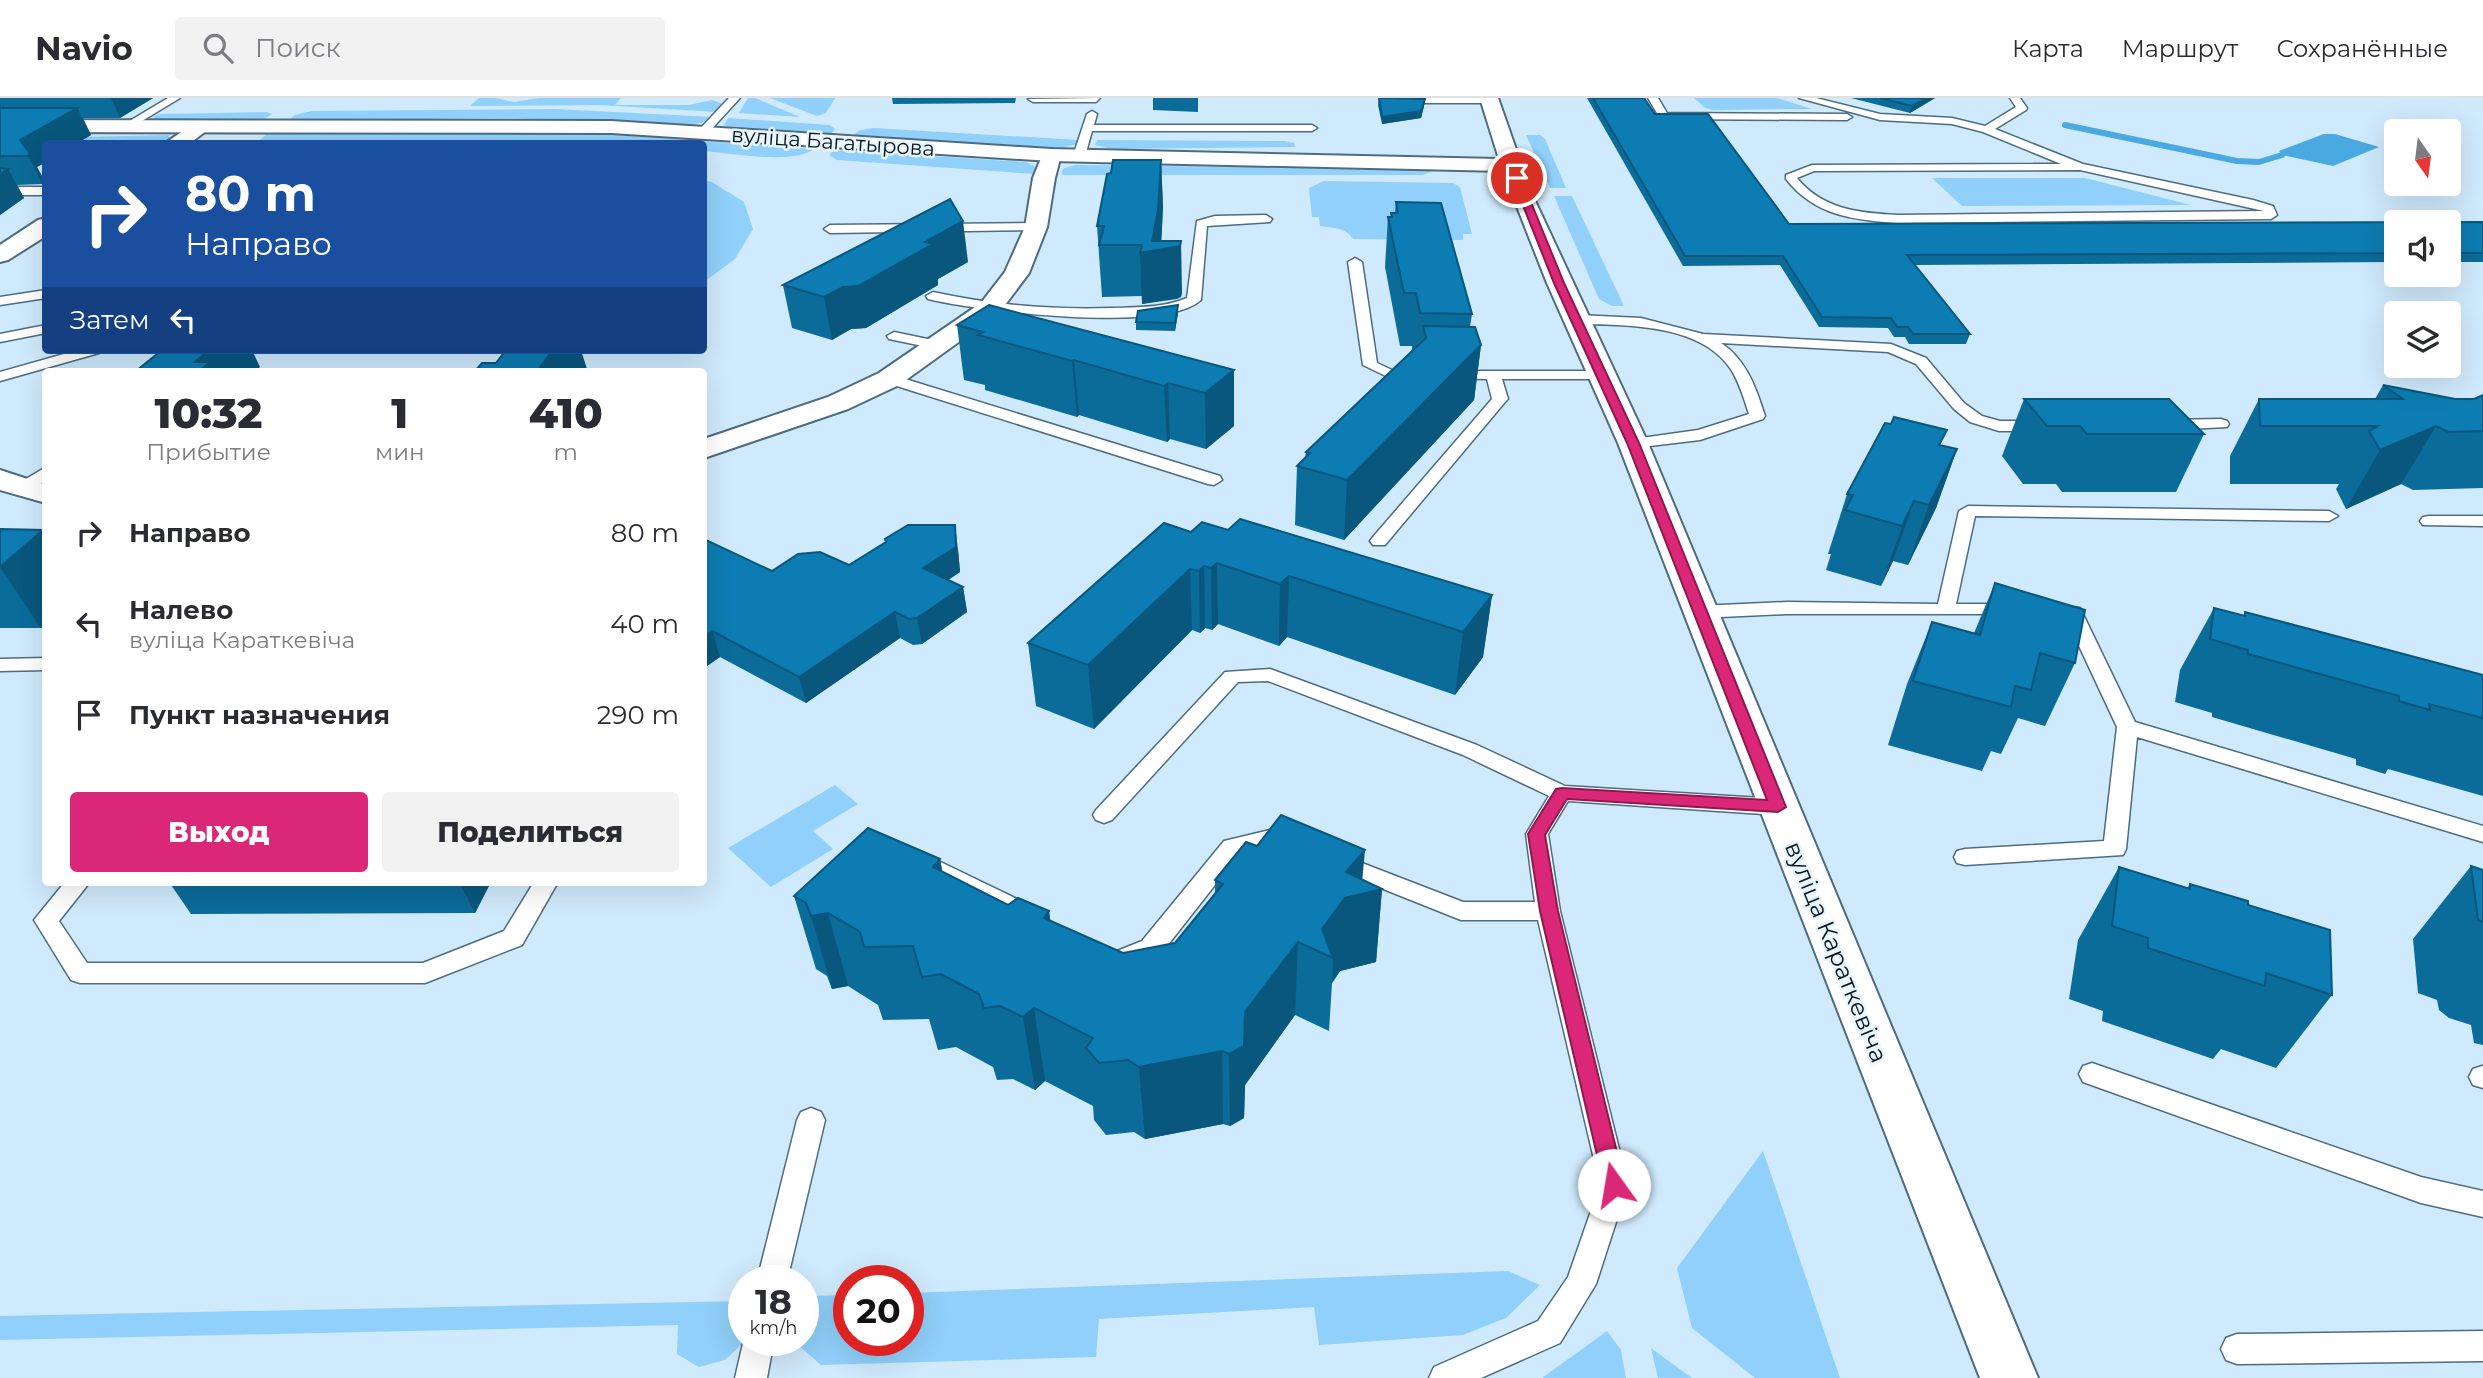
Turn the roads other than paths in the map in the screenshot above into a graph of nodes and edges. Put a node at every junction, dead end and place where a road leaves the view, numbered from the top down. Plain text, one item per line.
1 (175, 98) edge
2 (735, 98) edge
3 (1653, 98) edge
4 (1804, 98) edge
5 (2015, 98) edge
6 (1033, 99) edge
7 (1096, 99) edge
8 (1489, 99) edge
9 (1383, 100) edge
10 (1880, 117) junction
11 (0, 126) edge
12 (123, 128) junction
13 (200, 128) junction
14 (1089, 128) junction
15 (1312, 128) dead end
16 (1987, 131) junction
17 (702, 133) junction
18 (0, 135) edge
19 (180, 140) edge
20 (1051, 155) junction
21 (1079, 156) junction
22 (1511, 158) junction
23 (2080, 167) junction
24 (0, 191) edge
25 (42, 191) edge
26 (1266, 219) dead end
27 (1036, 227) junction
28 (42, 228) edge
29 (830, 229) dead end
30 (0, 255) edge
31 (1354, 262) dead end
32 (42, 295) edge
33 (933, 296) dead end
34 (0, 302) edge
35 (990, 308) junction
36 (1577, 319) junction
37 (42, 330) edge
38 (894, 336) dead end
39 (0, 338) edge
40 (1703, 338) junction
41 (937, 345) junction
42 (80, 354) edge
43 (1493, 375) junction
44 (1603, 375) junction
45 (0, 377) edge
46 (889, 379) junction
47 (2221, 424) dead end
48 (2152, 425) edge
49 (2054, 426) edge
50 (1633, 443) junction
51 (707, 448) edge
52 (1214, 480) dead end
53 (2329, 516) dead end
54 (2429, 521) dead end
55 (2483, 521) edge
56 (1379, 541) dead end
57 (1945, 608) junction
58 (1699, 612) junction
59 (42, 664) edge
60 (0, 665) edge
61 (2127, 727) junction
62 (1562, 793) junction
63 (1778, 807) junction
64 (1104, 815) dead end
65 (2483, 834) edge
66 (1965, 857) dead end
67 (926, 863) edge
68 (75, 886) edge
69 (544, 886) edge
70 (1549, 911) junction
71 (1060, 930) edge
72 (1108, 954) edge
73 (2092, 1074) dead end
74 (811, 1120) dead end
75 (2483, 1204) edge
76 (776, 1265) edge
77 (2483, 1346) edge
78 (2237, 1349) dead end
79 (756, 1356) edge
80 (751, 1378) edge
81 (1445, 1378) edge
82 (2009, 1378) edge

1 - 12 lane
2 - 17 lane
3 - 10 lane
4 - 10 lane
5 - 16 lane
6 - 7 lane
7 - 14 lane
8 - 9 lane
8 - 22 street, вуліца Караткевіча
10 - 16 lane
11 - 12 street, вуліца Багатырова
12 - 13 street, вуліца Багатырова
12 - 18 street, вуліца Багатырова
13 - 17 street, вуліца Багатырова
13 - 19 street
14 - 15 lane
14 - 21 lane
16 - 23 lane
17 - 20 street, вуліца Багатырова
20 - 21 street, вуліца Багатырова
20 - 27 street
21 - 22 street, вуліца Багатырова
22 - 36 street, вуліца Караткевіча
23 - 23 lane
24 - 25 lane
26 - 35 lane
27 - 29 lane
27 - 35 street
28 - 30 street
31 - 43 lane
32 - 34 lane
33 - 35 lane
35 - 41 street
36 - 40 lane
36 - 44 street, вуліца Караткевіча
37 - 39 lane
38 - 41 lane
40 - 49 lane
40 - 50 lane
41 - 46 street
42 - 45 lane
43 - 44 lane
43 - 56 lane
44 - 50 street, вуліца Караткевіча
46 - 51 street
46 - 52 lane
47 - 48 lane
50 - 58 street, вуліца Караткевіча
53 - 57 lane
54 - 55 lane
57 - 58 lane
57 - 61 lane
58 - 63 street, вуліца Караткевіча
59 - 60 lane
61 - 65 lane
61 - 66 lane
62 - 63 lane
62 - 64 lane
62 - 70 lane
63 - 82 street, вуліца Караткевіча
67 - 71 lane
68 - 69 lane
70 - 72 lane
70 - 81 lane
73 - 75 lane
74 - 76 lane
77 - 78 lane
79 - 80 lane

